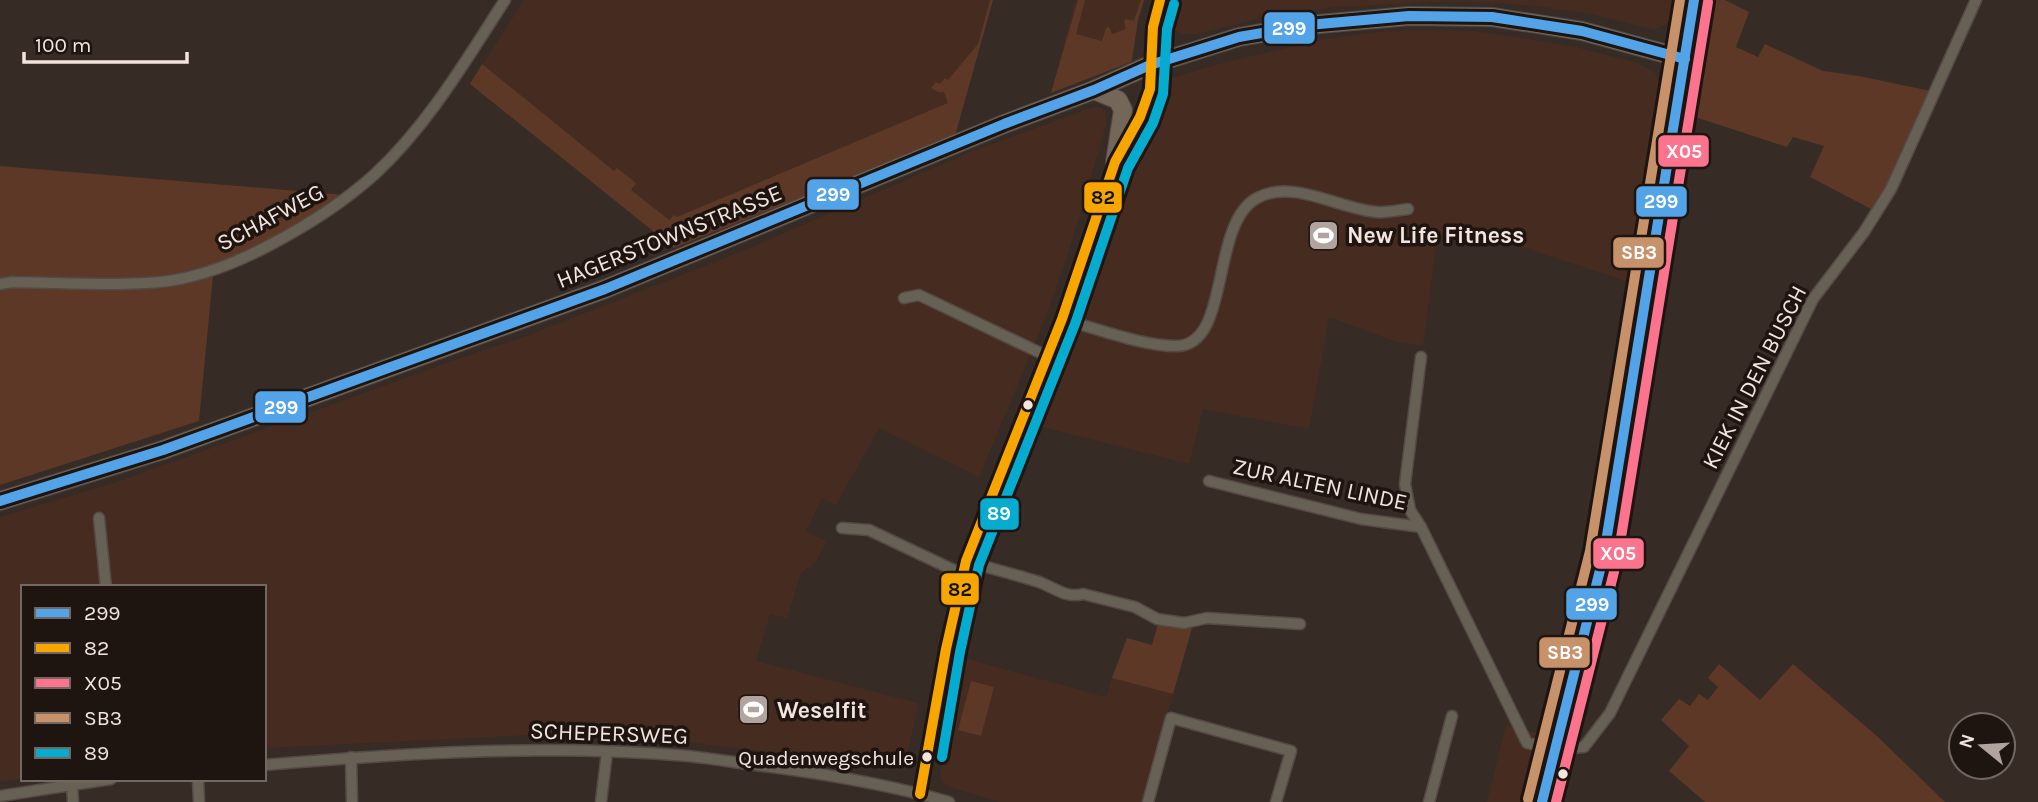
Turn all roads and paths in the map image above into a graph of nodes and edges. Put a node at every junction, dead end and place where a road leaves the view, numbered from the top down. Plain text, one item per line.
1 (505, 0) edge
2 (1160, 0) edge
3 (1694, 0) edge
4 (1976, 0) edge
5 (1685, 59) junction
6 (1150, 65) junction
7 (1094, 90) junction
8 (1115, 162) junction
9 (1408, 209) dead end
10 (0, 284) edge
11 (904, 298) dead end
12 (1062, 319) junction
13 (1047, 356) junction
14 (1421, 357) dead end
15 (1209, 481) dead end
16 (0, 501) edge
17 (99, 518) dead end
18 (1421, 527) junction
19 (842, 528) dead end
20 (966, 561) junction
21 (962, 574) junction
22 (106, 585) edge
23 (1300, 624) dead end
24 (1452, 716) dead end
25 (1555, 749) junction
26 (607, 752) junction
27 (351, 757) junction
28 (266, 765) edge
29 (100, 781) edge
30 (198, 781) edge
31 (72, 786) junction
32 (920, 794) junction
33 (0, 796) edge
34 (73, 802) edge
35 (199, 802) edge
36 (352, 802) edge
37 (601, 802) edge
38 (949, 802) edge
39 (1148, 802) edge
40 (1276, 802) edge
41 (1429, 802) edge
42 (1542, 802) edge

1 - 10 street, SCHAFWEG
2 - 6 street
3 - 5 main road
4 - 25 street, KIEK IN DEN BUSCH
5 - 6 main road, HAGERSTOWNSTRASSE
5 - 25 main road
6 - 7 main road, HAGERSTOWNSTRASSE
6 - 8 street
7 - 8 main road
7 - 16 main road, HAGERSTOWNSTRASSE
8 - 12 street
9 - 12 street
11 - 13 street
12 - 13 street
13 - 20 street
14 - 18 street
15 - 18 street, ZUR ALTEN LINDE
17 - 22 street
18 - 25 street
19 - 21 street
20 - 21 street
20 - 23 street
21 - 32 street
24 - 41 street
25 - 42 main road
26 - 27 street, SCHEPERSWEG
26 - 32 street, SCHEPERSWEG
26 - 37 street
27 - 28 street, SCHEPERSWEG
27 - 36 street
29 - 31 street
30 - 35 street
31 - 33 street
31 - 34 street
32 - 38 street, SCHEPERSWEG
39 - 40 street

